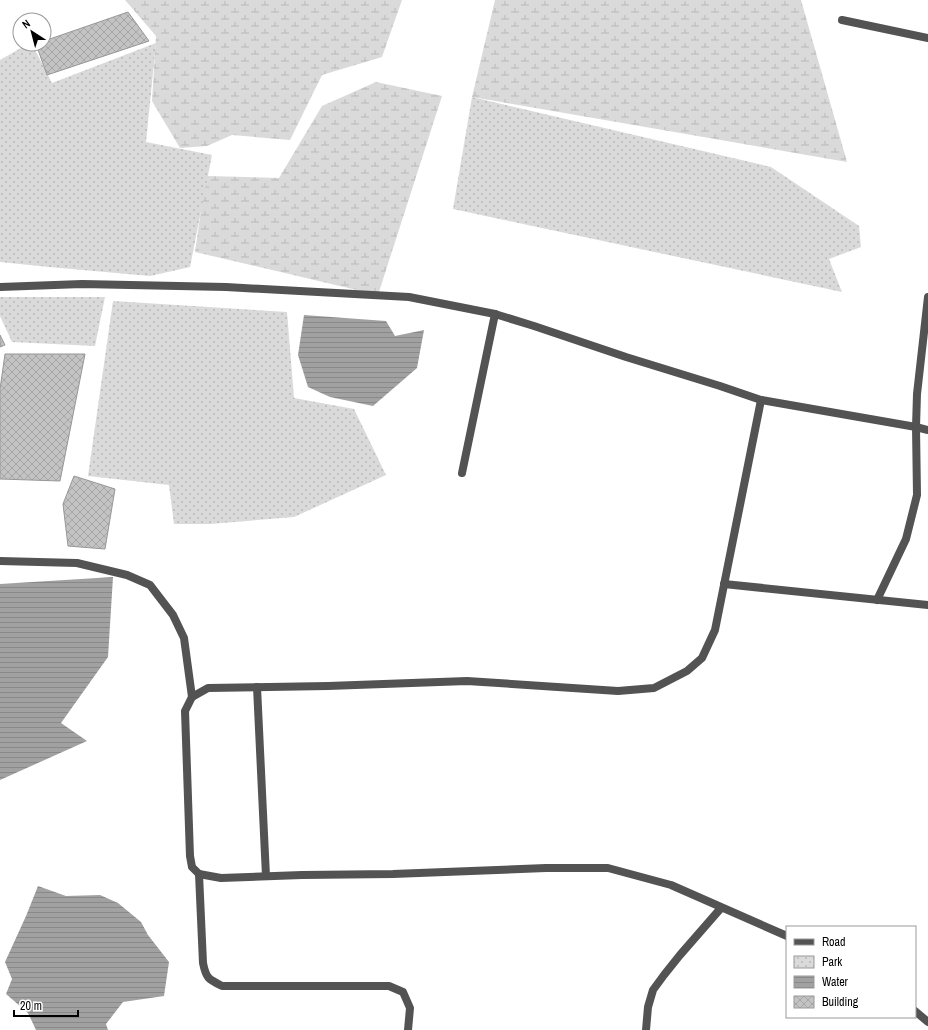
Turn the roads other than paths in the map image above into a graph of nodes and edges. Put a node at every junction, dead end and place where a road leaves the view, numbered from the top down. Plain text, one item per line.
1 (842, 20) dead end
2 (928, 38) edge
3 (0, 286) edge
4 (928, 297) edge
5 (495, 314) junction
6 (761, 400) junction
7 (916, 426) junction
8 (928, 430) edge
9 (462, 473) dead end
10 (0, 561) edge
11 (724, 584) junction
12 (877, 600) junction
13 (928, 605) edge
14 (258, 687) junction
15 (192, 697) junction
16 (199, 874) junction
17 (266, 876) junction
18 (721, 908) junction
19 (786, 936) edge
20 (916, 1012) edge
21 (928, 1022) edge
22 (408, 1030) edge
23 (646, 1030) edge

1 - 2 street
3 - 5 street
4 - 7 street
5 - 6 street
5 - 9 street
6 - 7 street
6 - 11 street
7 - 8 street
7 - 12 street
10 - 15 street
11 - 12 street
11 - 14 street
12 - 13 street
14 - 15 street
14 - 17 street
15 - 16 street
16 - 17 street
16 - 22 street
17 - 18 street
18 - 19 street
18 - 23 street
20 - 21 street

